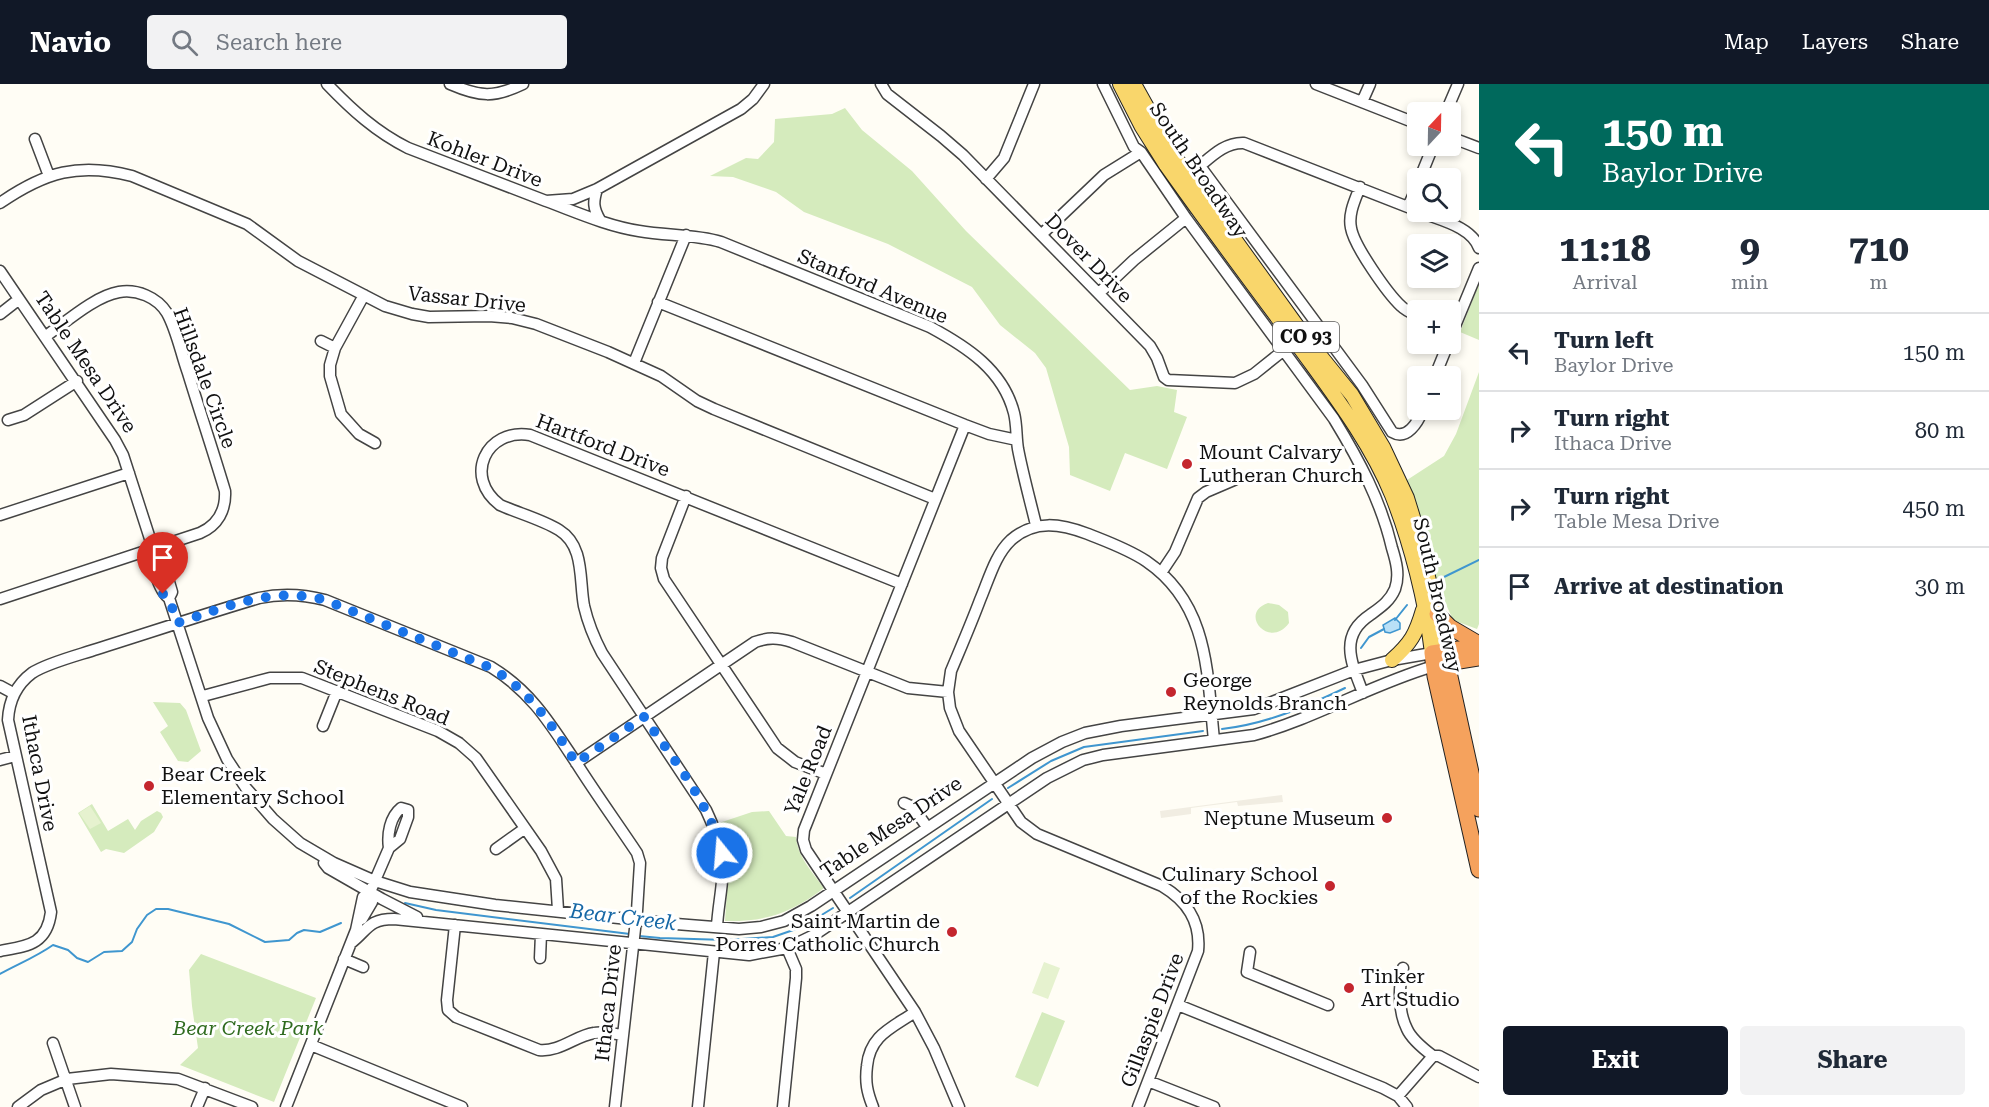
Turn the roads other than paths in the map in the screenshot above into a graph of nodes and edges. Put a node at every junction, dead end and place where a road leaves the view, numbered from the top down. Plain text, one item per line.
1 (327, 84) edge
2 (450, 84) edge
3 (524, 84) edge
4 (764, 84) edge
5 (881, 84) edge
6 (1034, 84) edge
7 (1103, 84) edge
8 (1120, 84) edge
9 (1134, 84) edge
10 (1316, 84) edge
11 (1370, 84) edge
12 (1458, 84) edge
13 (1362, 102) junction
14 (1450, 102) edge
15 (1407, 120) edge
16 (35, 139) dead end
17 (1461, 141) edge
18 (1479, 148) edge
19 (1141, 152) junction
20 (1200, 165) junction
21 (49, 176) junction
22 (986, 178) junction
23 (1183, 179) junction
24 (1360, 188) junction
25 (597, 189) junction
26 (546, 201) junction
27 (0, 203) edge
28 (1407, 207) edge
29 (1186, 218) junction
30 (600, 220) junction
31 (1444, 222) edge
32 (1042, 234) junction
33 (686, 235) junction
34 (1479, 248) edge
35 (1479, 268) edge
36 (0, 271) edge
37 (1099, 293) junction
38 (364, 295) junction
39 (18, 300) junction
40 (658, 302) junction
41 (1407, 309) edge
42 (1461, 310) edge
43 (0, 314) edge
44 (46, 336) junction
45 (321, 341) dead end
46 (335, 348) junction
47 (1284, 350) junction
48 (634, 363) junction
49 (77, 381) junction
50 (8, 420) dead end
51 (1417, 420) edge
52 (965, 425) junction
53 (1017, 440) junction
54 (375, 443) dead end
55 (129, 473) junction
56 (1234, 480) dead end
57 (686, 496) junction
58 (935, 498) junction
59 (0, 515) edge
60 (1036, 525) junction
61 (153, 548) junction
62 (1161, 573) junction
63 (902, 584) junction
64 (0, 599) edge
65 (1430, 611) junction
66 (177, 623) junction
67 (1479, 645) edge
68 (1440, 658) junction
69 (1479, 658) edge
70 (1392, 660) junction
71 (720, 666) junction
72 (1354, 670) junction
73 (866, 672) junction
74 (0, 686) edge
75 (337, 691) junction
76 (948, 692) junction
77 (13, 693) junction
78 (1363, 693) junction
79 (202, 696) junction
80 (1212, 716) junction
81 (644, 717) junction
82 (323, 726) dead end
83 (1214, 740) junction
84 (15, 756) junction
85 (0, 760) edge
86 (576, 763) junction
87 (826, 774) junction
88 (994, 783) junction
89 (904, 802) dead end
90 (1008, 805) junction
91 (1479, 809) edge
92 (927, 827) junction
93 (524, 829) junction
94 (389, 848) dead end
95 (496, 849) dead end
96 (317, 854) junction
97 (1479, 870) edge
98 (375, 881) junction
99 (834, 891) junction
100 (370, 892) junction
101 (558, 910) junction
102 (849, 913) junction
103 (433, 922) junction
104 (455, 925) junction
105 (717, 927) junction
106 (634, 932) junction
107 (541, 934) junction
108 (351, 943) junction
109 (787, 948) junction
110 (0, 951) edge
111 (1250, 951) dead end
112 (714, 952) junction
113 (540, 958) dead end
114 (344, 959) junction
115 (363, 967) dead end
116 (1403, 968) dead end
117 (1178, 1005) junction
118 (1328, 1005) dead end
119 (915, 1012) junction
120 (623, 1035) junction
121 (53, 1043) dead end
122 (311, 1045) junction
123 (1436, 1056) junction
124 (1479, 1077) edge
125 (67, 1080) junction
126 (1148, 1081) junction
127 (205, 1088) junction
128 (1398, 1096) junction
129 (18, 1107) edge
130 (75, 1107) edge
131 (196, 1107) edge
132 (252, 1107) edge
133 (286, 1107) edge
134 (462, 1107) edge
135 (615, 1107) edge
136 (698, 1107) edge
137 (783, 1107) edge
138 (873, 1107) edge
139 (959, 1107) edge
140 (1138, 1107) edge
141 (1214, 1107) edge
142 (1407, 1107) edge

1 - 26 street, Kohler Drive
2 - 3 street
4 - 25 street, Kohler Drive
5 - 22 street, Dover Drive
6 - 22 street
7 - 19 street
8 - 23 main road, South Broadway / CO 93
9 - 23 main road, South Broadway / CO 93
10 - 13 street
11 - 13 street
12 - 14 street
13 - 15 street
16 - 21 street
17 - 18 street
19 - 29 street
19 - 32 street
20 - 23 street
20 - 24 street
20 - 51 street
21 - 27 street, Vassar Drive
21 - 38 street, Vassar Drive
22 - 32 street, Dover Drive
23 - 65 main road, South Broadway / CO 93
24 - 28 street
24 - 41 street
25 - 26 street, Kohler Drive
25 - 30 street
26 - 30 street, Stanford Avenue
29 - 37 street
29 - 47 street
30 - 33 street, Stanford Avenue
31 - 34 street
32 - 37 street, Dover Drive
33 - 40 street
33 - 53 street, Stanford Avenue
35 - 42 street
36 - 39 street, Table Mesa Drive
37 - 47 street, Dover Drive
38 - 46 street
38 - 48 street, Vassar Drive
39 - 43 street
39 - 44 street, Table Mesa Drive
40 - 48 street
40 - 52 street
44 - 49 street, Table Mesa Drive
44 - 61 street, Hillsdale Circle
45 - 46 street
46 - 54 street
47 - 72 street
48 - 58 street, Vassar Drive
49 - 50 street
49 - 55 street, Table Mesa Drive
52 - 53 street
52 - 58 street, Yale Road
53 - 60 street, Stanford Avenue
55 - 59 street
55 - 61 street, Table Mesa Drive
56 - 62 street
57 - 63 street, Hartford Drive
57 - 71 street
57 - 81 street, Hartford Drive
58 - 63 street, Yale Road
60 - 62 street
60 - 76 street, Gillaspie Drive
61 - 64 street
61 - 66 street, Table Mesa Drive
62 - 80 street
63 - 73 street, Yale Road
65 - 67 highway
65 - 68 main road, South Broadway / CO 93
65 - 70 main road
66 - 77 street, Ithaca Drive
66 - 79 street, Table Mesa Drive
66 - 86 street, Ithaca Drive
67 - 68 highway, Table Mesa Drive
68 - 69 highway, Table Mesa Drive
68 - 70 street, Table Mesa Drive
68 - 78 street, Table Mesa Drive
68 - 91 highway, South Broadway / CO 93
68 - 97 highway, South Broadway / CO 93
70 - 72 street, Table Mesa Drive
71 - 73 street
71 - 81 street
71 - 87 street
72 - 78 street
72 - 80 street, Table Mesa Drive
73 - 76 street
73 - 87 street, Yale Road
74 - 77 street
75 - 79 street, Stephens Road
75 - 82 street
75 - 93 street, Stephens Road
76 - 88 street, Gillaspie Drive
77 - 84 street, Ithaca Drive
78 - 83 street, Table Mesa Drive
79 - 96 street, Table Mesa Drive
80 - 83 street
80 - 88 street, Table Mesa Drive
81 - 86 street
81 - 105 street, Hartford Drive
83 - 90 street, Table Mesa Drive
84 - 85 street
84 - 110 street, Ithaca Drive
86 - 106 street, Ithaca Drive
87 - 99 street, Yale Road
88 - 90 street, Gillaspie Drive
88 - 92 street, Table Mesa Drive
89 - 92 street
90 - 102 street, Table Mesa Drive
90 - 117 street, Gillaspie Drive
92 - 99 street, Table Mesa Drive
93 - 95 street
93 - 101 street, Stephens Road
94 - 98 street
96 - 98 street, Table Mesa Drive
96 - 100 street, Table Mesa Drive
98 - 100 street
98 - 101 street, Table Mesa Drive
99 - 102 street, Yale Road
99 - 105 street, Table Mesa Drive
100 - 103 street, Table Mesa Drive
100 - 108 street
101 - 106 street, Table Mesa Drive
102 - 109 street, Table Mesa Drive
102 - 119 street, Yale Road
103 - 104 street, Table Mesa Drive
103 - 108 street, Table Mesa Drive
104 - 107 street, Table Mesa Drive
104 - 120 street
105 - 106 street, Table Mesa Drive
106 - 107 street, Table Mesa Drive
106 - 112 street, Table Mesa Drive
106 - 120 street, Ithaca Drive
107 - 113 street
108 - 114 street
109 - 112 street, Table Mesa Drive
109 - 137 street
111 - 118 street
112 - 136 street
114 - 115 street
114 - 122 street
116 - 123 street
117 - 126 street, Gillaspie Drive
117 - 128 street
119 - 138 street
119 - 139 street, Yale Road
120 - 135 street, Ithaca Drive
121 - 125 street
122 - 133 street
122 - 134 street
123 - 124 street
123 - 128 street
125 - 127 street
125 - 129 street
125 - 130 street
126 - 140 street, Gillaspie Drive
126 - 141 street
127 - 131 street
127 - 132 street
128 - 142 street

